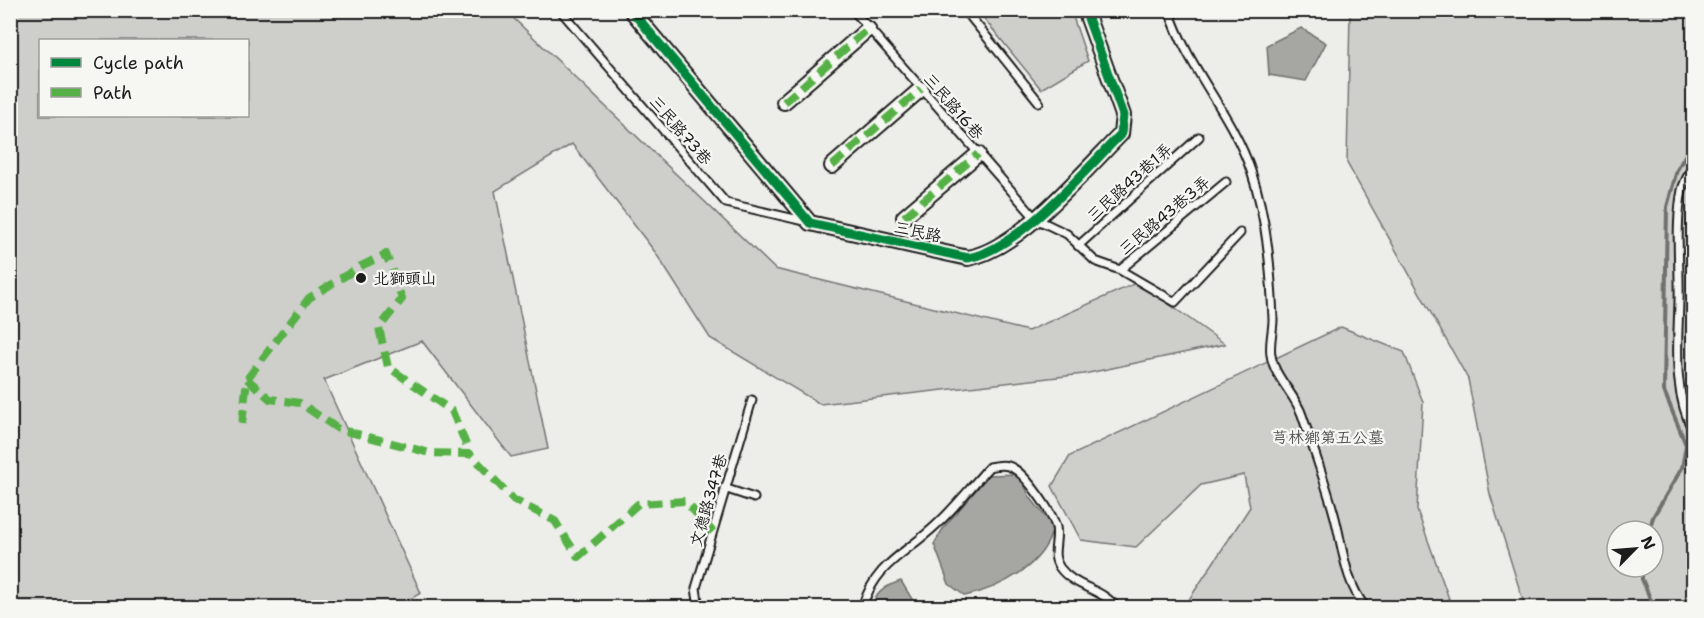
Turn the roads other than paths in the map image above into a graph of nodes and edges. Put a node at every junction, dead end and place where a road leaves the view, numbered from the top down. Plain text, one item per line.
1 (560, 10) edge
2 (631, 10) edge
3 (853, 10) edge
4 (964, 10) edge
5 (1085, 10) edge
6 (1169, 10) edge
7 (868, 29) junction
8 (921, 89) junction
9 (784, 102) dead end
10 (1039, 102) dead end
11 (1199, 137) dead end
12 (978, 154) junction
13 (1694, 164) edge
14 (832, 166) dead end
15 (1226, 182) dead end
16 (904, 217) dead end
17 (1036, 219) junction
18 (810, 223) junction
19 (1240, 233) dead end
20 (1078, 246) junction
21 (1120, 270) junction
22 (752, 400) dead end
23 (1694, 433) edge
24 (724, 488) junction
25 (754, 498) dead end
26 (699, 608) edge
27 (862, 608) edge
28 (1117, 608) edge
29 (1366, 608) edge

1 - 18 lane, 三民路73巷
2 - 18 street
3 - 7 lane, 三民路16巷
4 - 10 lane
5 - 17 street, 三民路
6 - 29 lane
7 - 8 lane, 三民路16巷
7 - 9 street
8 - 12 lane, 三民路16巷
8 - 14 street
11 - 20 lane, 三民路43巷1弄
12 - 16 street
12 - 17 lane, 三民路16巷
13 - 23 lane
15 - 21 lane, 三民路43巷3弄
17 - 18 street, 三民路
17 - 20 lane
19 - 21 lane
20 - 21 lane
22 - 24 lane, 文德路347巷
24 - 25 lane
24 - 26 lane, 文德路347巷
27 - 28 lane

